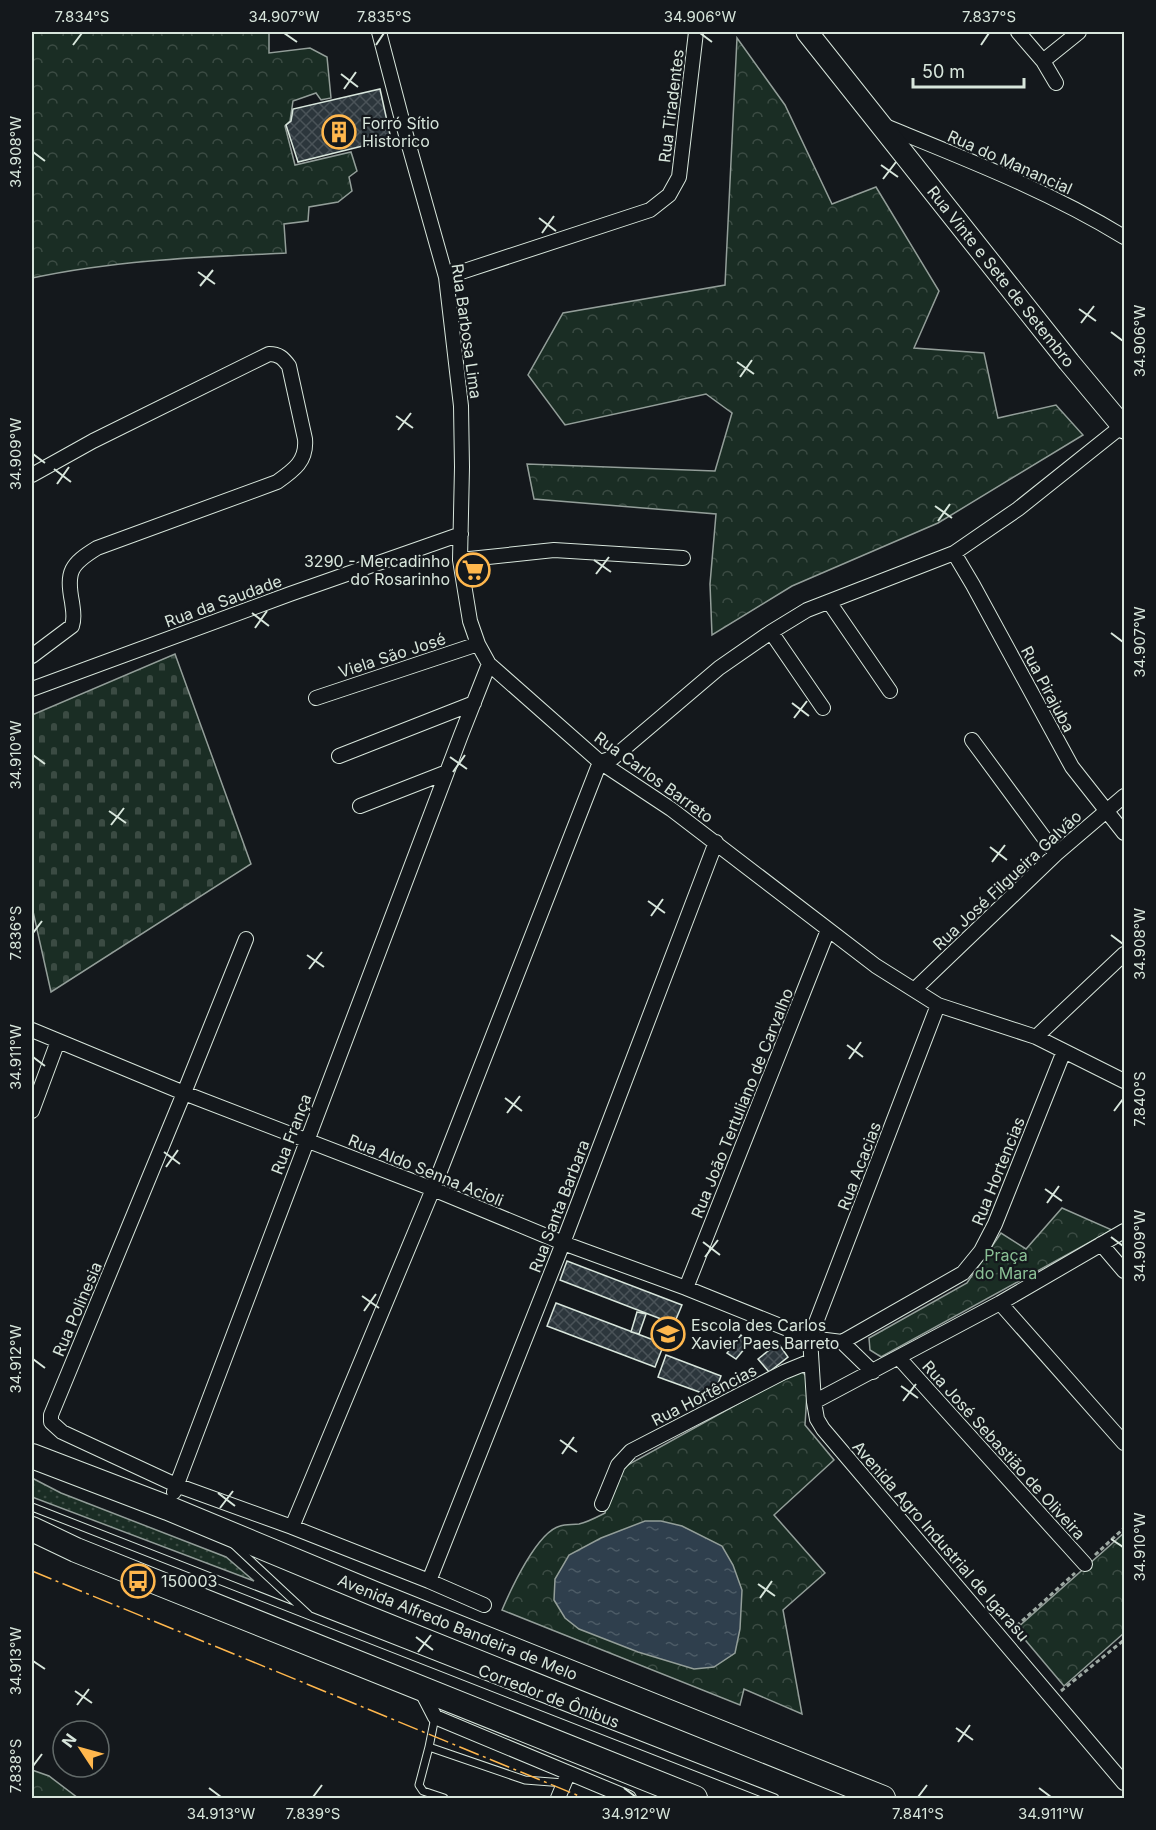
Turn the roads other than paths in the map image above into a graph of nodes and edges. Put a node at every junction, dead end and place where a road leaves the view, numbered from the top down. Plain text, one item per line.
1 (379, 32) edge
2 (696, 32) edge
3 (807, 32) edge
4 (1018, 32) edge
5 (1079, 32) edge
6 (1043, 61) junction
7 (1056, 83) dead end
8 (880, 124) junction
9 (1125, 237) edge
10 (446, 277) junction
11 (1123, 427) edge
12 (32, 475) edge
13 (461, 534) junction
14 (954, 553) junction
15 (683, 558) dead end
16 (460, 561) junction
17 (830, 602) junction
18 (771, 632) junction
19 (478, 644) junction
20 (32, 656) edge
21 (489, 664) junction
22 (32, 689) edge
23 (890, 691) dead end
24 (316, 698) dead end
25 (474, 703) junction
26 (823, 708) dead end
27 (972, 740) dead end
28 (339, 756) dead end
29 (600, 762) junction
30 (447, 772) junction
31 (1125, 796) edge
32 (360, 806) dead end
33 (1106, 812) junction
34 (1125, 833) edge
35 (716, 842) junction
36 (1056, 854) junction
37 (828, 930) junction
38 (246, 939) dead end
39 (1125, 954) edge
40 (914, 990) junction
41 (938, 1005) junction
42 (32, 1030) edge
43 (1036, 1037) junction
44 (58, 1041) junction
45 (1064, 1051) junction
46 (1125, 1081) edge
47 (184, 1094) junction
48 (32, 1111) edge
49 (306, 1141) junction
50 (433, 1189) junction
51 (1125, 1231) edge
52 (563, 1243) junction
53 (1101, 1244) junction
54 (1125, 1271) edge
55 (686, 1288) junction
56 (1000, 1303) junction
57 (810, 1338) junction
58 (842, 1342) junction
59 (899, 1358) junction
60 (811, 1361) junction
61 (873, 1372) junction
62 (814, 1402) junction
63 (1125, 1443) edge
64 (32, 1456) edge
65 (176, 1485) junction
66 (602, 1504) dead end
67 (32, 1507) edge
68 (168, 1508) junction
69 (292, 1527) junction
70 (215, 1528) junction
71 (32, 1529) edge
72 (1085, 1564) road end
73 (429, 1581) junction
74 (483, 1605) dead end
75 (313, 1619) junction
76 (419, 1686) junction
77 (435, 1718) junction
78 (429, 1746) junction
79 (566, 1778) junction
80 (1125, 1783) edge
81 (444, 1798) edge
82 (560, 1798) edge
83 (629, 1798) edge
84 (695, 1798) edge
85 (775, 1798) edge
86 (884, 1798) edge

1 - 10 street, Rua Barbosa Lima
2 - 10 street, Rua Tiradentes
3 - 8 main road, Rua Vinte e Sete de Setembro
4 - 6 street
5 - 6 street
6 - 7 street
8 - 9 street, Rua do Manancial
8 - 11 main road, Rua Vinte e Sete de Setembro
10 - 13 street, Rua Barbosa Lima
11 - 14 street
12 - 20 street
13 - 16 street, Rua Carlos Barreto
13 - 22 street, Rua da Saudade
14 - 17 street
14 - 33 street, Rua Pirajuba
15 - 16 street
16 - 19 street, Rua Carlos Barreto
17 - 18 street
17 - 23 street
18 - 26 street
18 - 29 street
19 - 21 street, Rua Carlos Barreto
19 - 24 street, Viela São José
21 - 25 street, Rua França
21 - 29 street, Rua Carlos Barreto
25 - 28 street
25 - 30 street, Rua França
27 - 36 street
29 - 35 street, Rua Carlos Barreto
29 - 50 street
30 - 32 street
30 - 49 street, Rua França
31 - 33 street, Rua José Filgueira Galvão
33 - 34 street, Rua Pirajuba
33 - 36 street, Rua José Filgueira Galvão
35 - 37 street, Rua Carlos Barreto
35 - 52 street, Rua Santa Barbara
36 - 40 street, Rua José Filgueira Galvão
37 - 40 street, Rua Carlos Barreto
37 - 55 street, Rua João Tertuliano de Carvalho
38 - 47 street, Rua Polinesia
39 - 43 street
40 - 41 street, Rua Carlos Barreto
41 - 43 street, Rua Carlos Barreto
41 - 57 street, Rua Acacias
42 - 44 street, Rua Aldo Senna Acioli
43 - 45 street, Rua Carlos Barreto
44 - 47 street, Rua Aldo Senna Acioli
44 - 48 street
45 - 46 street, Rua Carlos Barreto
45 - 58 street, Rua Hortencias
47 - 49 street, Rua Aldo Senna Acioli
47 - 65 street, Rua Polinesia
49 - 50 street, Rua Aldo Senna Acioli
49 - 65 street, Rua França
50 - 52 street, Rua Aldo Senna Acioli
50 - 69 street
51 - 53 street
52 - 55 street, Rua Aldo Senna Acioli
52 - 73 street, Rua Santa Barbara
53 - 54 street
53 - 56 street
55 - 57 street, Rua Aldo Senna Acioli
56 - 59 street
56 - 63 street
57 - 58 street
57 - 60 street, Avenida Agro Industrial de Igarasu
58 - 61 street
59 - 61 street
59 - 72 street, Rua José Sebastião de Oliveira
60 - 62 street, Avenida Agro Industrial de Igarasu
60 - 66 street, Rua Hortências
61 - 62 street
62 - 80 street, Avenida Agro Industrial de Igarasu
64 - 68 highway, Avenida Alfredo Bandeira de Melo
65 - 68 street, Rua França
65 - 69 street, Rua Polinesia
67 - 75 lane, Corredor de Ônibus
68 - 70 highway, Avenida Alfredo Bandeira de Melo
69 - 73 street, Rua Polinesia
70 - 75 lane, Corredor de Ônibus
70 - 86 highway, Avenida Alfredo Bandeira de Melo
71 - 76 highway
73 - 74 street, Rua Polinesia
75 - 85 lane, Corredor de Ônibus
76 - 77 street
76 - 84 highway
77 - 78 lane
77 - 79 street
78 - 79 lane
78 - 81 lane
79 - 82 street
79 - 83 street

